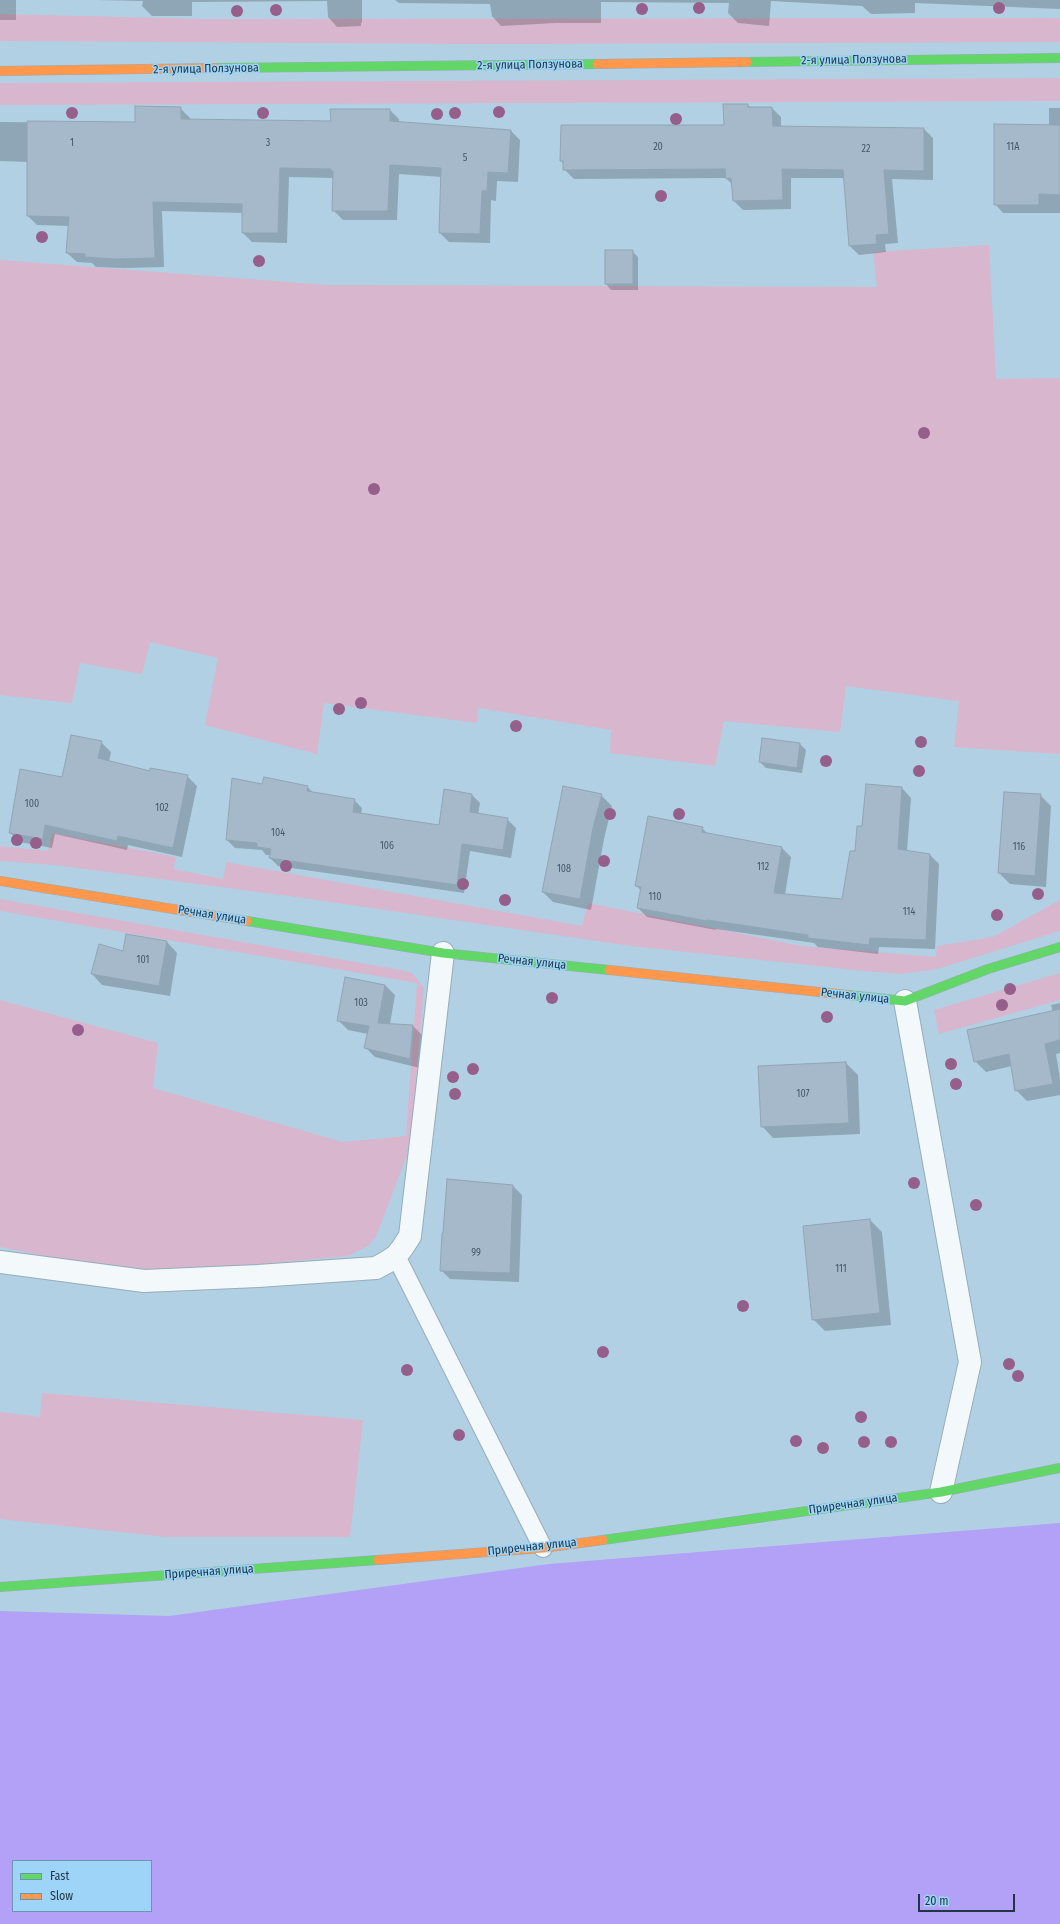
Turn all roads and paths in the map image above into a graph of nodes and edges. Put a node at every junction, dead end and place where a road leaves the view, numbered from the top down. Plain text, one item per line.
1 (1060, 58) edge
2 (0, 71) edge
3 (0, 881) edge
4 (1060, 947) edge
5 (443, 953) junction
6 (905, 1001) junction
7 (396, 1256) junction
8 (0, 1262) edge
9 (1060, 1468) edge
10 (941, 1492) junction
11 (543, 1548) junction
12 (0, 1587) edge

1 - 2 street, 2-я улица Ползунова
3 - 5 street, Речная улица
4 - 6 street, Речная улица
5 - 6 street, Речная улица
5 - 7 street
6 - 10 street
7 - 8 street
7 - 11 lane
9 - 10 street, Приречная улица
10 - 11 street, Приречная улица
11 - 12 street, Приречная улица

